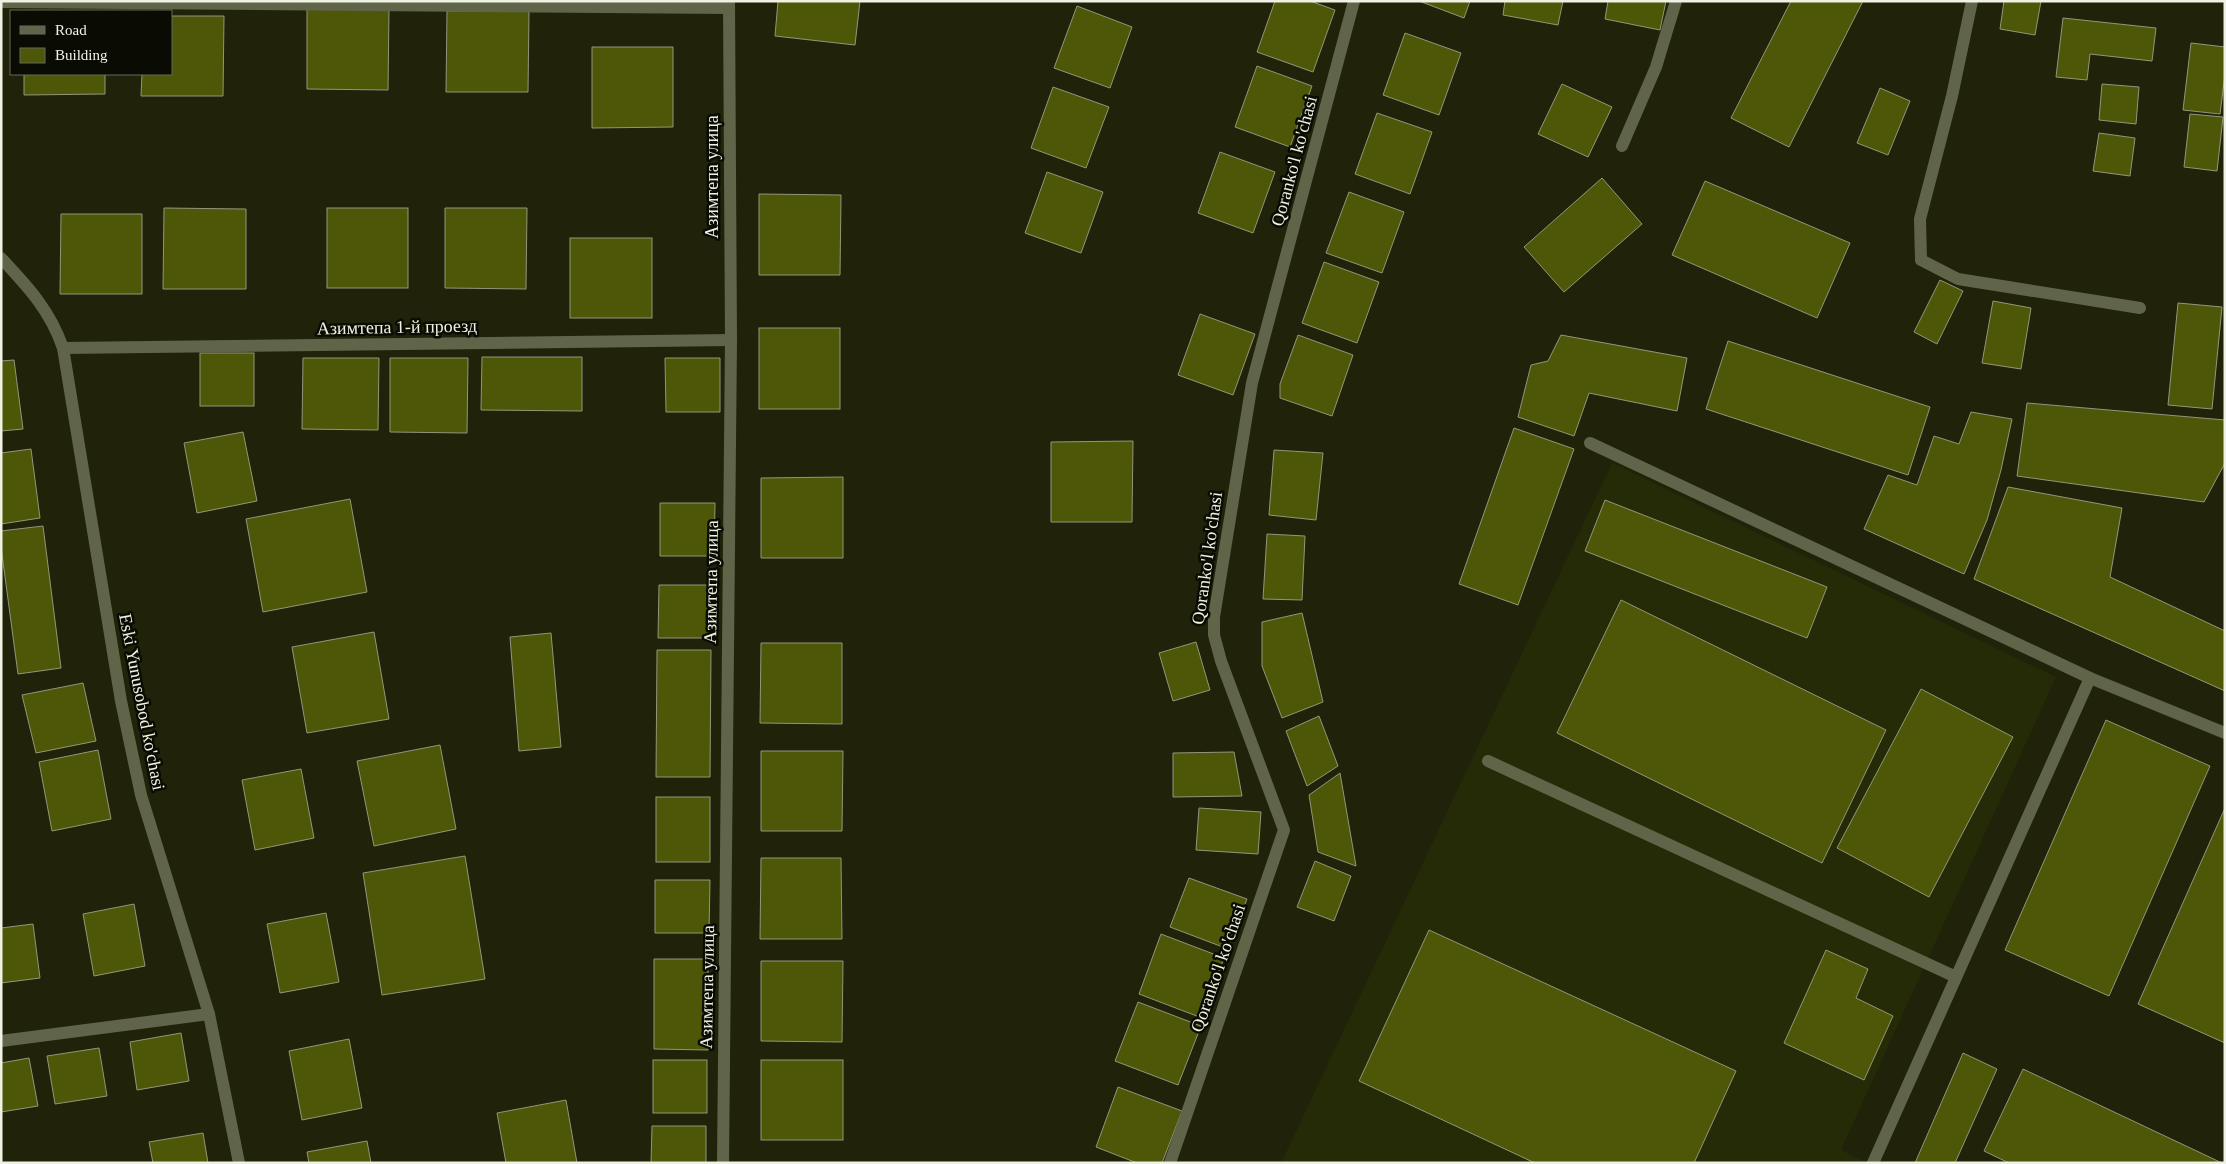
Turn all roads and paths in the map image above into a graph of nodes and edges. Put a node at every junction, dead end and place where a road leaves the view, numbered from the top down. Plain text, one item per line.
1 (1354, 1) edge
2 (1676, 1) edge
3 (1972, 1) edge
4 (1, 2) edge
5 (729, 5) edge
6 (1622, 146) dead end
7 (1, 258) edge
8 (2140, 308) dead end
9 (731, 340) junction
10 (63, 348) junction
11 (1590, 443) dead end
12 (2090, 678) junction
13 (2225, 733) edge
14 (1488, 761) dead end
15 (1956, 977) junction
16 (209, 1014) junction
17 (1, 1041) edge
18 (239, 1163) edge
19 (723, 1163) edge
20 (1170, 1163) edge
21 (1873, 1163) edge

1 - 20 street, Qoranko'l ko'chasi
2 - 6 street
3 - 8 street
4 - 5 street
5 - 9 street, Азимтепа улица
7 - 10 street, Eski Yunusobod ko'chasi
9 - 10 street, Азимтепа 1-й проезд
9 - 19 street, Азимтепа улица
10 - 16 street, Eski Yunusobod ko'chasi
11 - 12 street
12 - 13 street
12 - 15 street
14 - 15 street
15 - 21 street
16 - 17 street
16 - 18 street, Eski Yunusobod ko'chasi

